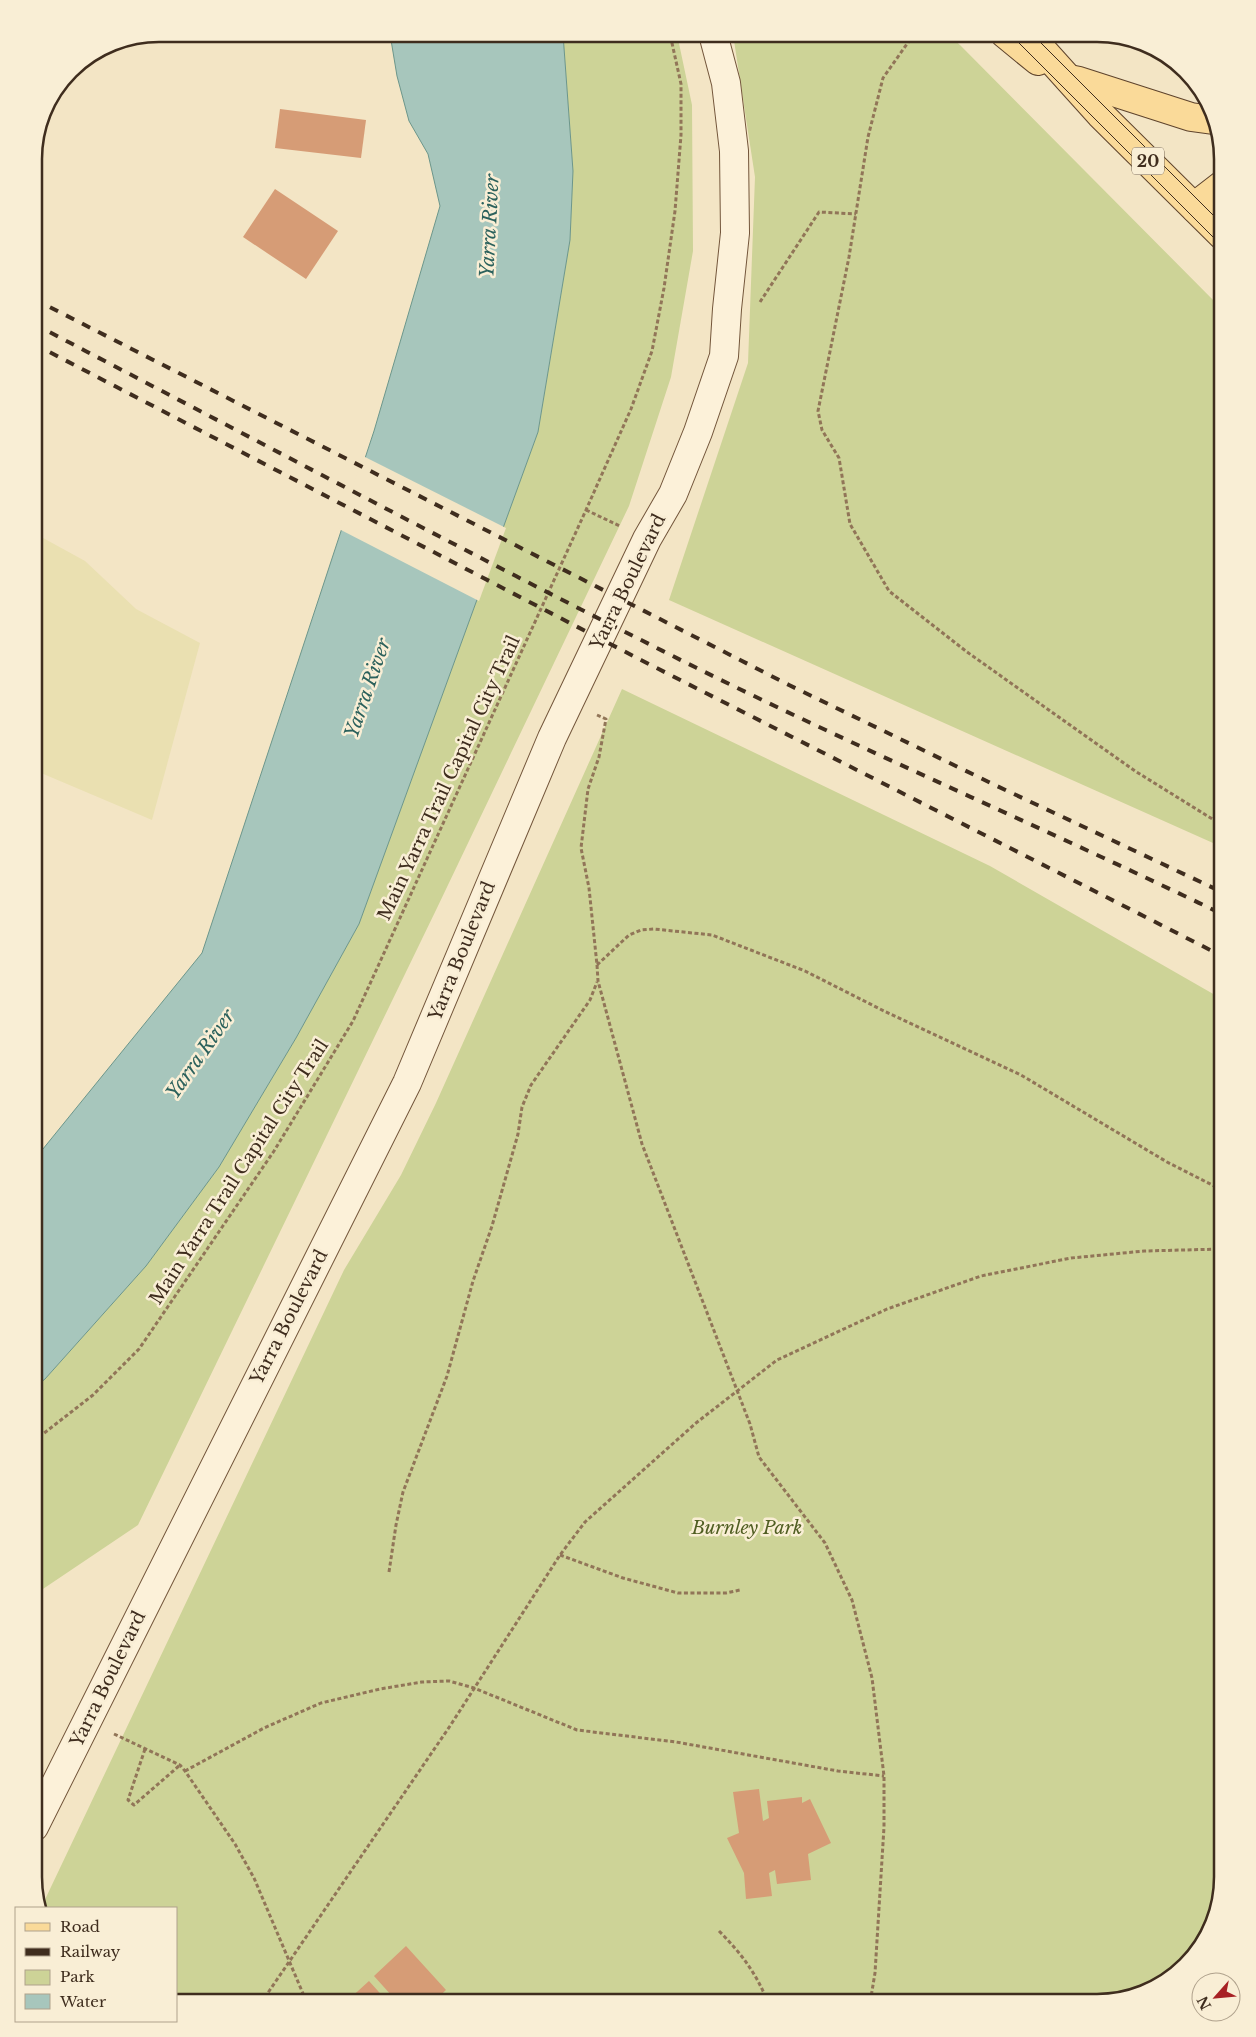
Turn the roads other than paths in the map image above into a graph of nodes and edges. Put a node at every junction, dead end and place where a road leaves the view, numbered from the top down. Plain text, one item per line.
1 (715, 43) edge
2 (1016, 43) edge
3 (1036, 43) edge
4 (1069, 79) junction
5 (1100, 114) junction
6 (1206, 119) edge
7 (1214, 191) edge
8 (1196, 209) junction
9 (1214, 227) edge
10 (42, 1811) edge

1 - 10 main road, Yarra Boulevard
2 - 5 main road, 20
3 - 4 main road, 20
4 - 5 main road, 20
4 - 6 main road
5 - 8 main road, 20
7 - 8 main road
8 - 9 main road, 20

